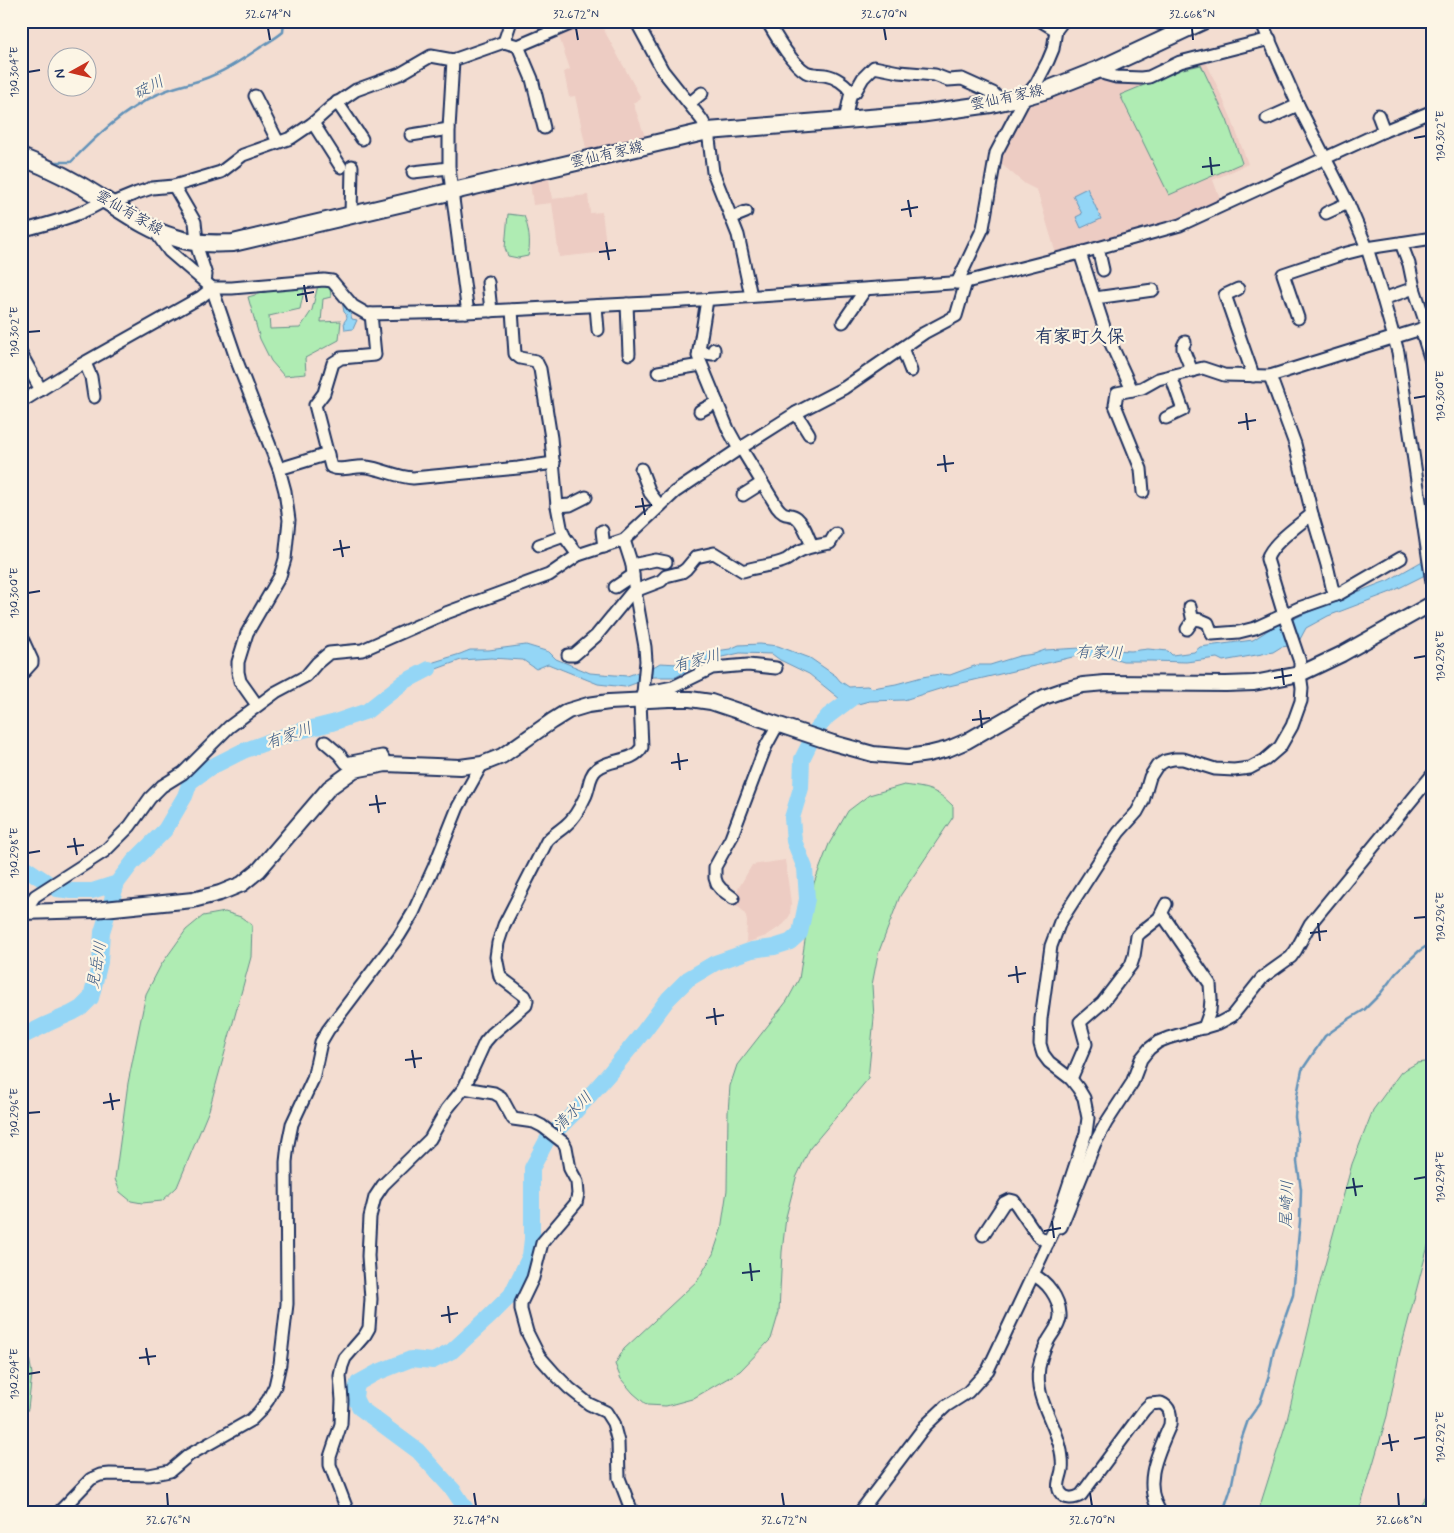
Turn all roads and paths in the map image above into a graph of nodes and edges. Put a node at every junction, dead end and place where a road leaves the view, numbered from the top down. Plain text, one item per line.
1 (511, 21) edge
2 (577, 21) edge
3 (636, 21) edge
4 (768, 21) edge
5 (1041, 21) edge
6 (1156, 21) edge
7 (1203, 21) edge
8 (1261, 21) edge
9 (1059, 26) edge
10 (1173, 35) junction
11 (1270, 39) junction
12 (504, 42) junction
13 (518, 46) junction
14 (453, 60) junction
15 (1100, 70) junction
16 (851, 92) junction
17 (702, 93) dead end
18 (255, 96) dead end
19 (1026, 96) junction
20 (337, 102) junction
21 (1001, 102) junction
22 (690, 104) junction
23 (1298, 104) junction
24 (1433, 111) edge
25 (1378, 115) dead end
26 (1266, 119) dead end
27 (845, 120) junction
28 (313, 123) junction
29 (544, 128) dead end
30 (448, 129) junction
31 (1384, 130) junction
32 (708, 132) junction
33 (411, 135) dead end
34 (362, 139) dead end
35 (278, 142) junction
36 (1325, 159) junction
37 (32, 161) edge
38 (449, 168) junction
39 (413, 172) dead end
40 (174, 186) junction
41 (452, 192) junction
42 (107, 202) junction
43 (1348, 203) junction
44 (746, 212) dead end
45 (1326, 213) dead end
46 (351, 216) junction
47 (731, 218) junction
48 (154, 230) junction
49 (21, 231) edge
50 (1433, 238) edge
51 (198, 242) junction
52 (1401, 243) junction
53 (1098, 248) junction
54 (1367, 248) junction
55 (1080, 253) junction
56 (1104, 270) dead end
57 (488, 282) dead end
58 (962, 283) junction
59 (208, 285) junction
60 (1414, 288) junction
61 (1238, 289) dead end
62 (865, 290) junction
63 (1153, 290) dead end
64 (751, 296) junction
65 (1095, 298) junction
66 (1383, 299) junction
67 (707, 300) junction
68 (627, 304) junction
69 (596, 306) junction
70 (512, 310) junction
71 (491, 311) junction
72 (466, 312) junction
73 (371, 314) junction
74 (1298, 318) dead end
75 (843, 322) dead end
76 (1427, 323) edge
77 (598, 330) dead end
78 (1395, 338) junction
79 (1185, 342) dead end
80 (902, 348) junction
81 (714, 349) dead end
82 (699, 352) junction
83 (21, 354) edge
84 (629, 354) dead end
85 (85, 363) junction
86 (1432, 364) edge
87 (701, 365) junction
88 (911, 371) dead end
89 (1192, 371) junction
90 (658, 372) dead end
91 (1171, 376) junction
92 (1253, 376) junction
93 (1270, 376) junction
94 (41, 390) junction
95 (1132, 390) junction
96 (94, 397) dead end
97 (21, 402) edge
98 (717, 402) junction
99 (700, 411) dead end
100 (796, 413) junction
101 (1166, 418) dead end
102 (809, 434) dead end
103 (740, 448) junction
104 (328, 454) junction
105 (554, 463) junction
106 (279, 469) junction
107 (642, 469) dead end
108 (762, 483) junction
109 (1143, 492) dead end
110 (744, 495) dead end
111 (586, 498) dead end
112 (544, 501) dead end
113 (557, 503) junction
114 (660, 506) junction
115 (1312, 514) junction
116 (650, 515) junction
117 (634, 522) dead end
118 (602, 531) dead end
119 (836, 534) dead end
120 (564, 536) junction
121 (624, 540) junction
122 (539, 545) dead end
123 (812, 546) junction
124 (604, 547) junction
125 (578, 556) junction
126 (1401, 558) dead end
127 (666, 562) dead end
128 (632, 570) junction
129 (615, 587) dead end
130 (1433, 589) edge
131 (635, 590) junction
132 (1336, 595) junction
133 (1433, 603) edge
134 (1190, 607) dead end
135 (1284, 617) junction
136 (1194, 619) junction
137 (1187, 630) dead end
138 (21, 636) edge
139 (568, 655) dead end
140 (776, 668) dead end
141 (21, 674) edge
142 (1300, 674) junction
143 (642, 695) junction
144 (257, 705) junction
145 (778, 724) junction
146 (325, 742) dead end
147 (386, 764) junction
148 (482, 764) junction
149 (1433, 774) edge
150 (733, 898) dead end
151 (23, 912) edge
152 (1204, 1028) junction
153 (1071, 1079) junction
154 (464, 1088) junction
155 (1053, 1232) junction
156 (982, 1235) dead end
157 (1048, 1243) junction
158 (1033, 1275) junction
159 (59, 1512) edge
160 (348, 1512) edge
161 (632, 1512) edge
162 (860, 1512) edge
163 (1160, 1512) edge

1 - 12 street
2 - 13 street
3 - 22 street
4 - 16 street
5 - 9 street
6 - 10 street
7 - 10 main road, 雲仙有家線
8 - 11 street
9 - 19 street
10 - 15 main road, 雲仙有家線
11 - 15 street
11 - 23 street
12 - 13 street
12 - 14 street
13 - 29 street
14 - 20 street
14 - 30 street
15 - 19 main road, 雲仙有家線
16 - 21 street
16 - 27 street
17 - 22 street
18 - 35 street
19 - 21 main road, 雲仙有家線
19 - 58 street
20 - 28 street
20 - 34 street
21 - 27 main road, 雲仙有家線
22 - 32 street
23 - 26 street
23 - 36 street
24 - 31 street
25 - 31 street
27 - 32 main road, 雲仙有家線
28 - 35 street
28 - 46 street
30 - 33 street
30 - 38 street
31 - 36 street
32 - 41 main road, 雲仙有家線
32 - 47 street
35 - 40 street
36 - 43 street
36 - 53 street
37 - 42 main road, 雲仙有家線
38 - 39 street
38 - 41 street
40 - 42 street
40 - 51 street
41 - 46 main road, 雲仙有家線
41 - 72 street
42 - 48 main road, 雲仙有家線
42 - 49 street
43 - 45 street
43 - 54 street
44 - 47 street
46 - 51 main road, 雲仙有家線
47 - 64 street
48 - 51 main road, 雲仙有家線
48 - 59 street
50 - 52 street
51 - 59 street
52 - 54 street
52 - 60 street
53 - 55 street
53 - 56 street
54 - 66 street
54 - 74 street
55 - 58 street
55 - 65 street
57 - 71 street
58 - 62 street
58 - 80 street
59 - 73 street
59 - 85 street
59 - 106 street
60 - 66 street
60 - 76 street
61 - 92 street
62 - 64 street
62 - 75 street
63 - 65 street
64 - 67 street
65 - 95 street
66 - 78 street
67 - 68 street
67 - 82 street
68 - 69 street
68 - 84 street
69 - 70 street
69 - 77 street
70 - 71 street
70 - 105 street
71 - 72 street
72 - 73 street
73 - 104 street
76 - 78 street
76 - 86 street
78 - 93 street
78 - 130 street
79 - 89 street
80 - 88 street
80 - 100 street
81 - 82 street
82 - 87 street
83 - 94 street
85 - 94 street
85 - 96 street
87 - 90 street
87 - 98 street
89 - 91 street
89 - 92 street
91 - 95 street
91 - 101 street
92 - 93 street
93 - 115 street
94 - 97 street
95 - 109 street
98 - 99 street
98 - 103 street
100 - 102 street
100 - 103 street
103 - 108 street
103 - 114 street
104 - 105 street
104 - 106 street
105 - 113 street
106 - 144 street
107 - 114 street
108 - 110 street
108 - 123 street
111 - 113 street
112 - 113 street
113 - 120 street
114 - 116 street
115 - 132 street
115 - 135 street
116 - 117 street
116 - 121 street
118 - 124 street
119 - 123 street
120 - 122 street
120 - 125 street
121 - 124 street
121 - 128 street
123 - 131 street
124 - 125 street
125 - 144 street
126 - 132 street
127 - 128 street
128 - 129 street
128 - 131 street
131 - 139 street
131 - 143 street
132 - 135 street
133 - 142 street
134 - 136 street
135 - 136 street
135 - 142 street
136 - 137 street
138 - 141 street
140 - 143 street
142 - 145 street
142 - 153 street
143 - 145 street
143 - 148 street
143 - 154 street
144 - 151 street
145 - 150 street
146 - 147 street
147 - 148 street
147 - 151 street
148 - 159 street
149 - 152 street
152 - 153 street
152 - 155 street
153 - 155 street
154 - 160 street
154 - 161 street
155 - 157 street
156 - 157 street
157 - 158 street
158 - 162 street
158 - 163 street

